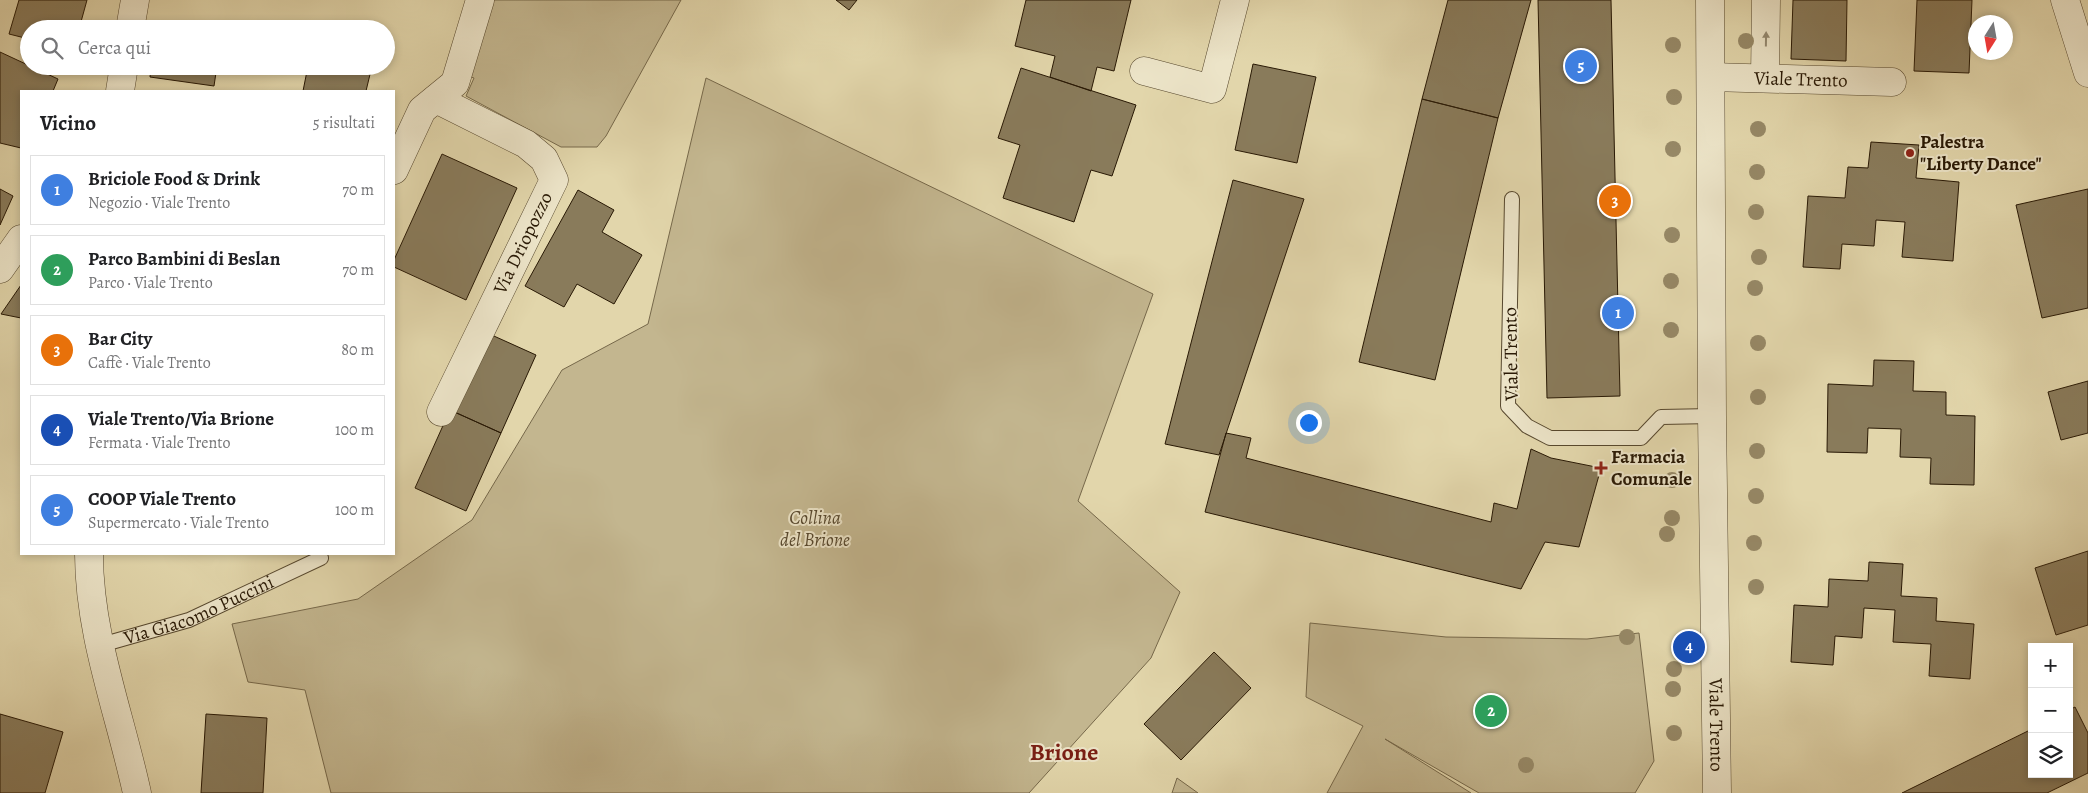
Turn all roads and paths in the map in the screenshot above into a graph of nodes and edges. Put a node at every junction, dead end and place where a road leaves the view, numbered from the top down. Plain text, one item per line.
1 (135, 0) edge
2 (480, 0) edge
3 (1235, 0) edge
4 (1710, 0) edge
5 (1766, 0) edge
6 (2065, 0) edge
7 (132, 20) edge
8 (1144, 71) dead end
9 (2088, 73) edge
10 (123, 75) edge
11 (1711, 77) junction
12 (1766, 78) junction
13 (1892, 82) dead end
14 (120, 90) edge
15 (436, 98) junction
16 (395, 168) edge
17 (1512, 200) dead end
18 (20, 240) edge
19 (0, 269) edge
20 (441, 412) dead end
21 (1712, 416) junction
22 (89, 555) edge
23 (322, 558) dead end
24 (101, 645) junction
25 (137, 793) edge
26 (1717, 793) edge

1 - 7 street
2 - 15 street
3 - 8 street
4 - 11 street, Viale Trento
12 -> 5 street
6 - 9 street
10 - 14 street
11 - 12 street, Viale Trento
11 - 21 street, Viale Trento
12 - 13 street, Viale Trento
15 - 16 street
15 - 20 street, Via Driopozzo
17 - 21 lane, Viale Trento
18 - 19 street
21 - 26 street, Viale Trento
22 - 24 street, Via Giacomo Puccini
23 - 24 lane, Via Giacomo Puccini
24 - 25 street, Via Giacomo Puccini

